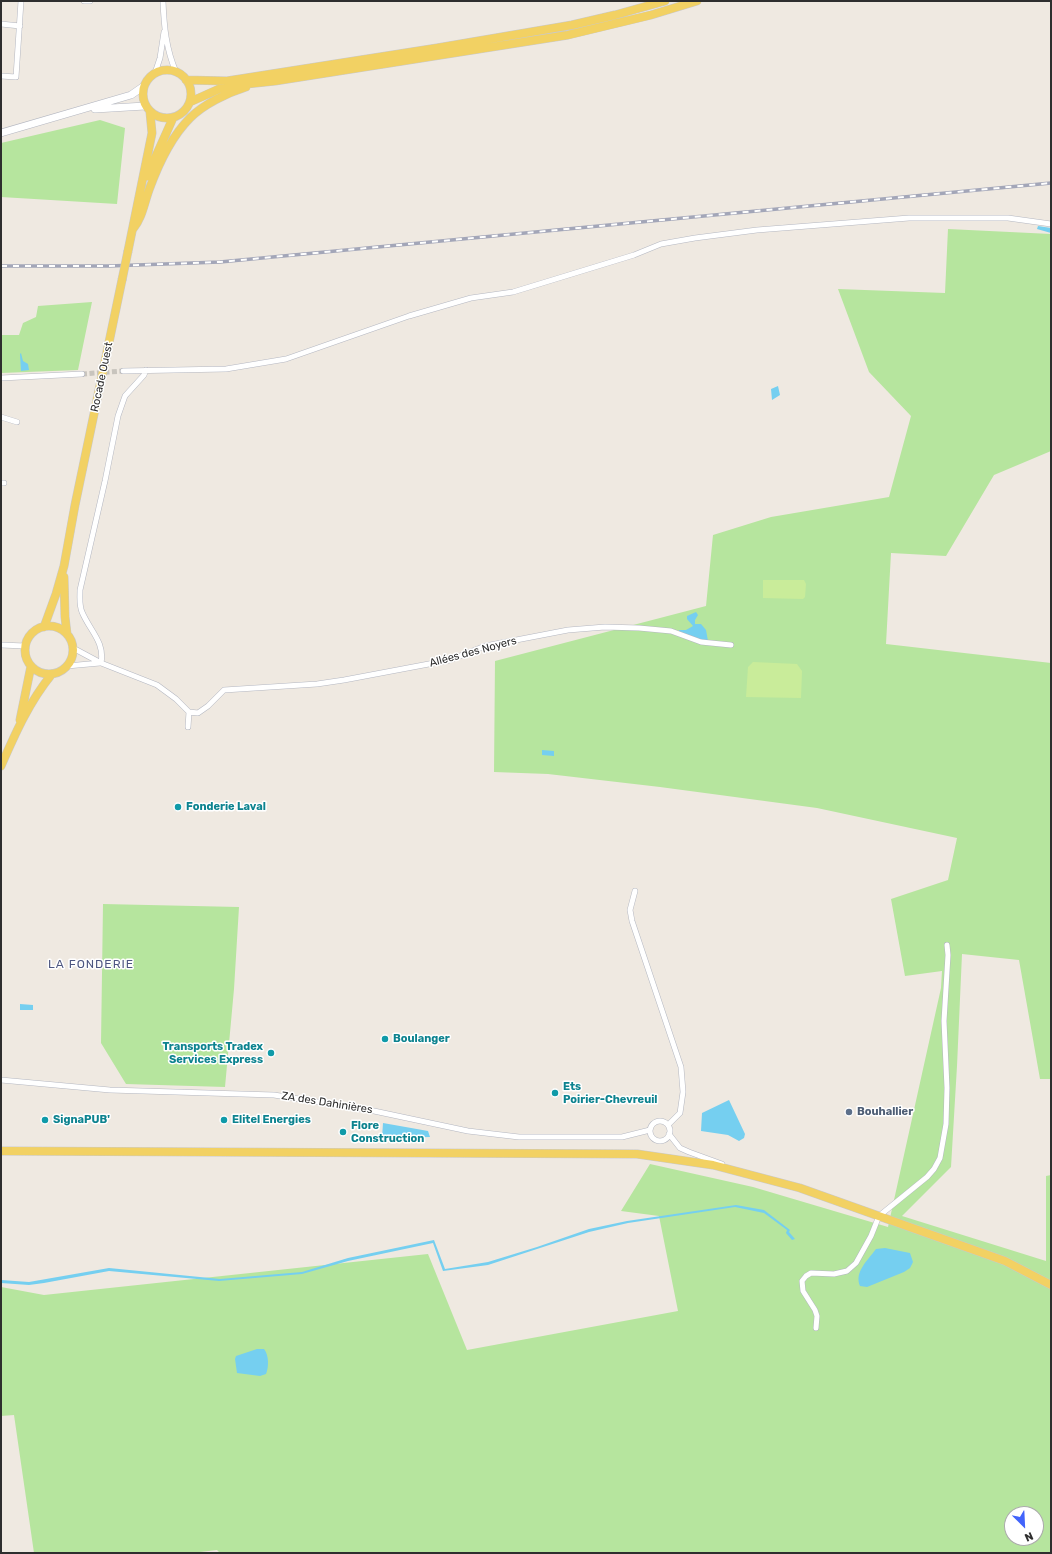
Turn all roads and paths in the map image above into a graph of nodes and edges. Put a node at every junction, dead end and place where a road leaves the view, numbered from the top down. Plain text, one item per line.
1 (21, 1) edge
2 (84, 1) edge
3 (90, 1) edge
4 (163, 1) edge
5 (665, 1) edge
6 (697, 1) edge
7 (1, 24) edge
8 (20, 26) junction
9 (164, 27) junction
10 (176, 72) junction
11 (156, 73) junction
12 (1, 76) edge
13 (186, 80) junction
14 (275, 81) junction
15 (144, 86) junction
16 (190, 102) junction
17 (148, 109) junction
18 (83, 110) junction
19 (173, 118) junction
20 (1, 133) edge
21 (141, 189) junction
22 (1051, 224) edge
23 (133, 229) junction
24 (146, 370) junction
25 (123, 371) tunnel mouth
26 (82, 374) tunnel mouth
27 (1, 378) edge
28 (1, 417) edge
29 (17, 422) dead end
30 (64, 566) junction
31 (44, 627) junction
32 (67, 634) junction
33 (3, 644) edge
34 (731, 645) dead end
35 (25, 646) junction
36 (73, 648) junction
37 (101, 663) junction
38 (31, 666) junction
39 (68, 666) junction
40 (52, 674) junction
41 (189, 712) junction
42 (18, 726) junction
43 (188, 727) dead end
44 (1, 766) edge
45 (635, 891) dead end
46 (947, 945) dead end
47 (1, 1080) edge
48 (668, 1125) junction
49 (650, 1130) junction
50 (669, 1134) junction
51 (1, 1151) edge
52 (744, 1172) junction
53 (879, 1216) junction
54 (1051, 1285) edge
55 (816, 1328) dead end

1 - 8 street
2 - 3 street
4 - 9 street
5 - 13 main road
6 - 14 main road
7 - 8 street
8 - 12 street
9 - 10 street
9 - 11 street
10 - 11 main road
10 - 13 main road
11 - 15 main road
13 - 16 main road
14 - 16 main road
14 - 23 main road
15 - 17 main road
15 - 18 main road
16 - 19 main road
17 - 18 main road
17 - 19 main road
17 - 21 main road, Rocade Ouest
18 - 20 main road
19 - 21 main road, Rocade Ouest
21 - 23 main road, Rocade Ouest
22 - 24 street
23 - 30 main road, Rocade Ouest, bridge
24 - 25 street
24 - 37 street
26 - 27 street
28 - 29 street
30 - 31 main road, Rocade Ouest
30 - 32 main road, Rocade Ouest
31 - 32 main road
31 - 35 main road
32 - 36 main road
33 - 35 street
34 - 41 street, Allées des Noyers
35 - 38 main road
36 - 37 street
36 - 39 main road
37 - 39 street
37 - 41 street
38 - 40 main road
38 - 42 main road
39 - 40 main road
40 - 42 main road
41 - 43 street
42 - 44 main road
45 - 48 street
46 - 53 street
47 - 49 street, ZA des Dahinières
48 - 49 street
48 - 50 street
49 - 50 street
50 - 52 street
51 - 52 main road
52 - 53 main road
53 - 54 main road
53 - 55 street

